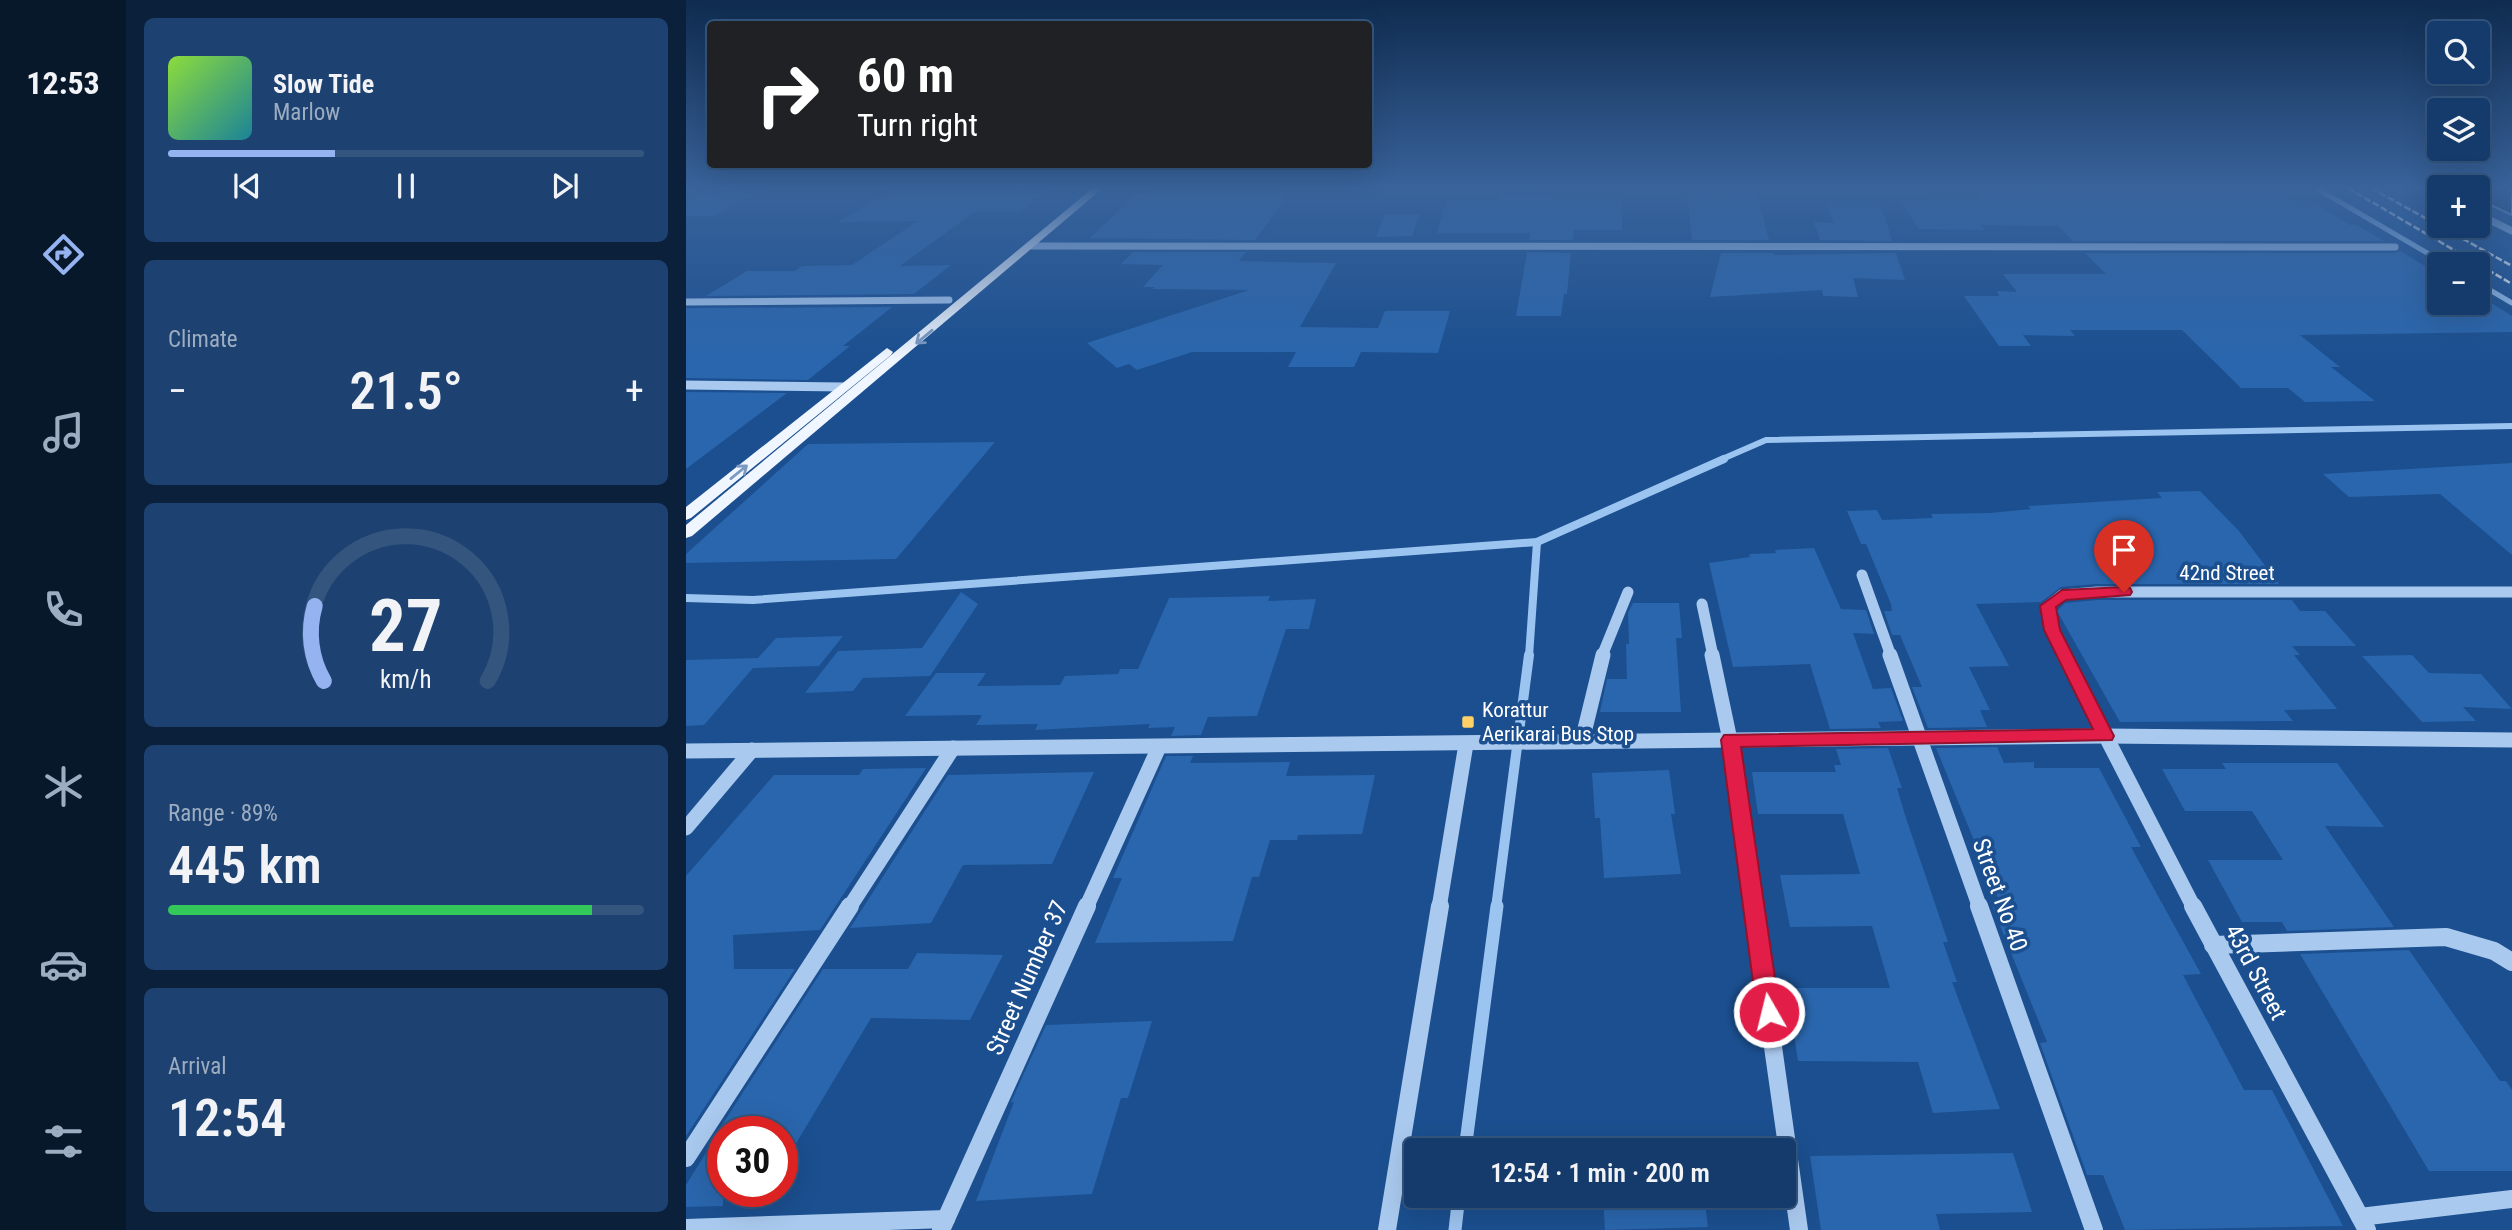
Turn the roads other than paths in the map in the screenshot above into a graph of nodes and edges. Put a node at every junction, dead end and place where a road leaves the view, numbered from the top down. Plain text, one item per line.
1 (1016, 245) edge
2 (1022, 245) edge
3 (1032, 246) junction
4 (2395, 247) dead end
5 (949, 300) junction
6 (686, 302) edge
7 (686, 385) edge
8 (845, 387) junction
9 (686, 515) edge
10 (686, 533) edge
11 (1862, 575) dead end
12 (1628, 592) dead end
13 (2512, 592) edge
14 (1702, 604) dead end
15 (2105, 736) junction
16 (1918, 738) junction
17 (1582, 740) junction
18 (1730, 740) junction
19 (2512, 740) edge
20 (1466, 744) junction
21 (1159, 747) junction
22 (953, 748) junction
23 (752, 750) junction
24 (686, 751) edge
25 (686, 828) edge
26 (2213, 945) junction
27 (2512, 962) edge
28 (686, 1158) edge
29 (2512, 1199) edge
30 (2364, 1223) edge
31 (943, 1225) edge
32 (686, 1228) edge
33 (1387, 1230) edge
34 (1799, 1230) edge
35 (2094, 1230) edge

1 - 5 main road
2 - 3 main road
3 - 4 street
3 -> 10 main road
5 - 6 street
5 - 8 main road
7 - 8 street
9 -> 8 main road
11 - 16 street, Street No 40
12 - 17 street
13 - 15 street, 42nd Street
14 - 18 street
15 - 16 street
15 - 19 street
15 - 26 street, 43rd Street
16 - 18 street
16 - 35 street, Street No 40
17 - 18 street
17 - 20 street
18 - 34 street
20 - 21 street
20 - 33 street
21 - 22 street
21 - 31 street, Street Number 37
22 - 23 street
22 - 28 street
23 - 24 street
23 - 25 street
26 - 27 street
26 - 30 street, 43rd Street
29 - 30 street
31 - 32 street

